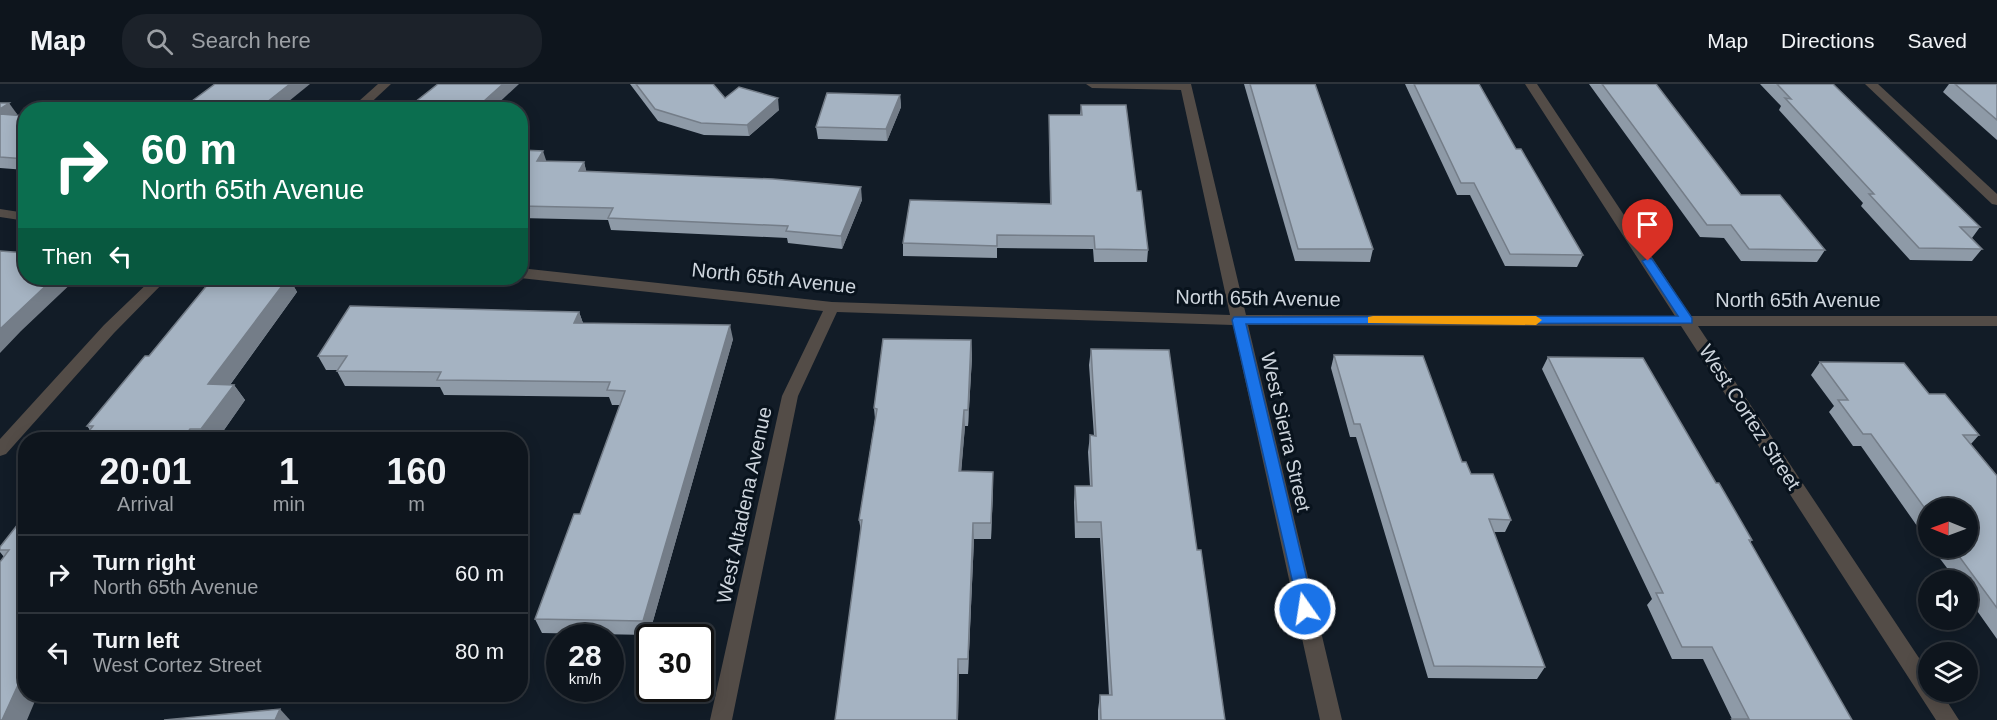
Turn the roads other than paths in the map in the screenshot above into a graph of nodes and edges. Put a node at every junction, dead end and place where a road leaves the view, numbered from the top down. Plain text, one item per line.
1 (386, 84) edge
2 (1092, 84) edge
3 (1531, 84) edge
4 (1871, 84) edge
5 (1185, 85) edge
6 (365, 102) edge
7 (1997, 201) edge
8 (0, 213) edge
9 (18, 216) edge
10 (528, 274) edge
11 (155, 285) edge
12 (832, 307) junction
13 (1238, 320) junction
14 (1687, 321) junction
15 (1997, 321) edge
16 (0, 450) edge
17 (1918, 674) edge
18 (1936, 702) edge
19 (721, 720) edge
20 (1331, 720) edge
21 (1948, 720) edge

1 - 6 street
2 - 5 street
3 - 14 street, West Cortez Street
4 - 7 street
5 - 13 street, West Sierra Street
8 - 9 street
10 - 12 street, North 65th Avenue
11 - 16 street
12 - 13 street, North 65th Avenue
12 - 19 street, West Altadena Avenue
13 - 14 street, North 65th Avenue
13 - 20 street, West Sierra Street
14 - 15 street, North 65th Avenue
14 - 17 street, West Cortez Street
18 - 21 street, West Cortez Street

